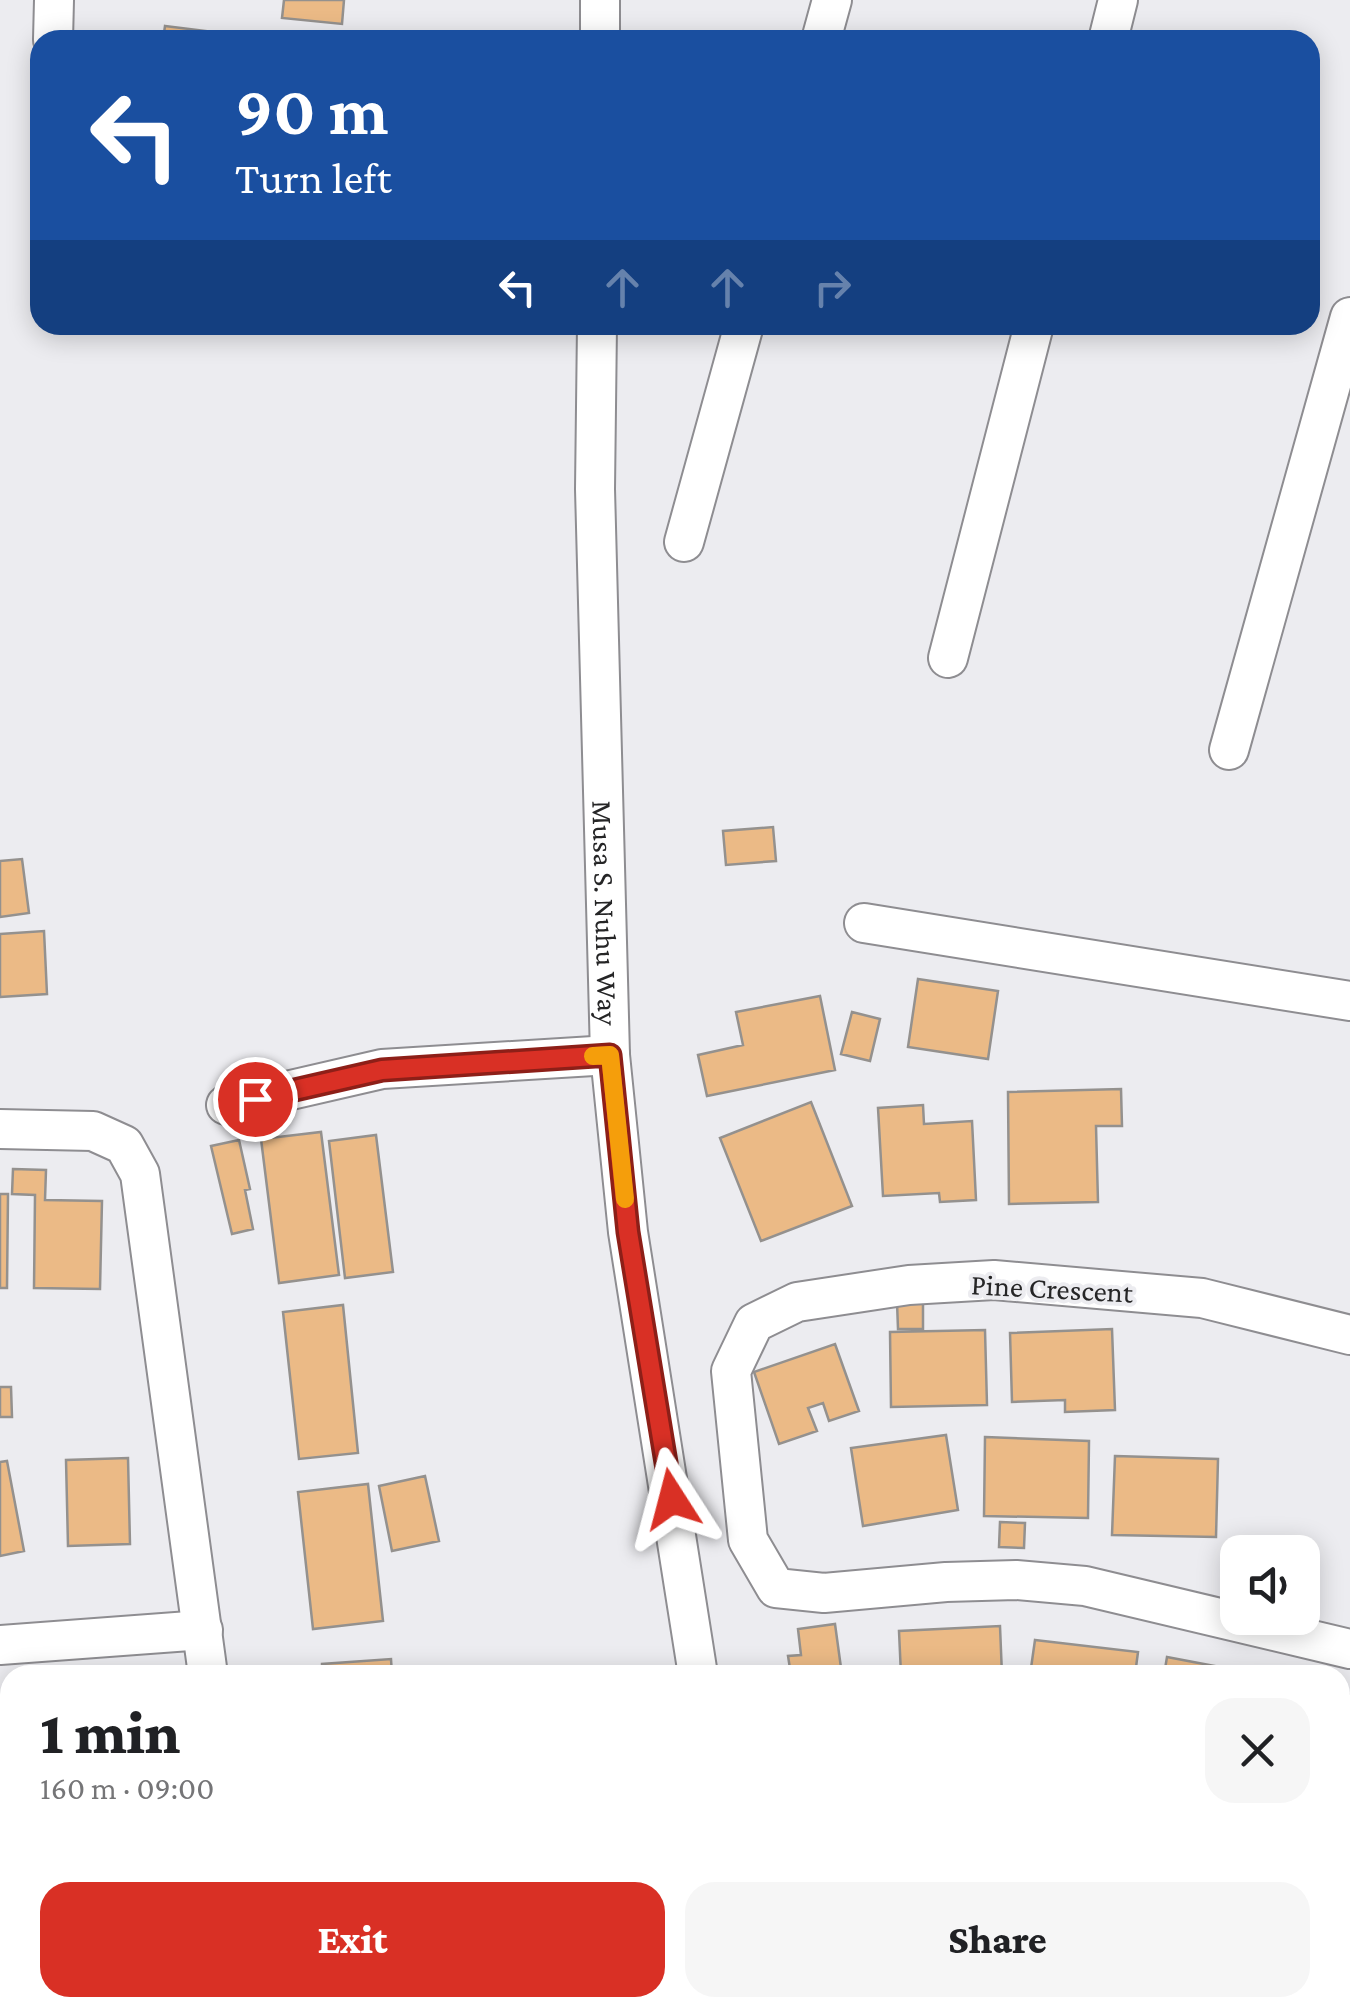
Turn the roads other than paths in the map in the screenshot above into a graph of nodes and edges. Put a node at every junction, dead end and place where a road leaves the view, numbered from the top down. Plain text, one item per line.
1 (54, 0) edge
2 (600, 0) edge
3 (1118, 0) edge
4 (53, 30) edge
5 (600, 30) edge
6 (1110, 30) edge
7 (1350, 317) edge
8 (597, 335) edge
9 (741, 335) edge
10 (1031, 335) edge
11 (684, 542) dead end
12 (948, 658) dead end
13 (1230, 750) dead end
14 (864, 923) dead end
15 (1350, 1001) edge
16 (610, 1055) junction
17 (226, 1105) dead end
18 (0, 1129) edge
19 (1350, 1335) edge
20 (203, 1630) junction
21 (0, 1645) edge
22 (1350, 1649) edge
23 (207, 1665) edge
24 (696, 1665) edge

1 - 4 street
2 - 5 street
3 - 6 street
7 - 13 street
8 - 16 street, Musa S. Nuhu Way
9 - 11 street
10 - 12 street
14 - 15 street
16 - 17 street
16 - 24 street, Musa S. Nuhu Way
18 - 20 street
19 - 22 street, Pine Crescent
20 - 21 street
20 - 23 street

